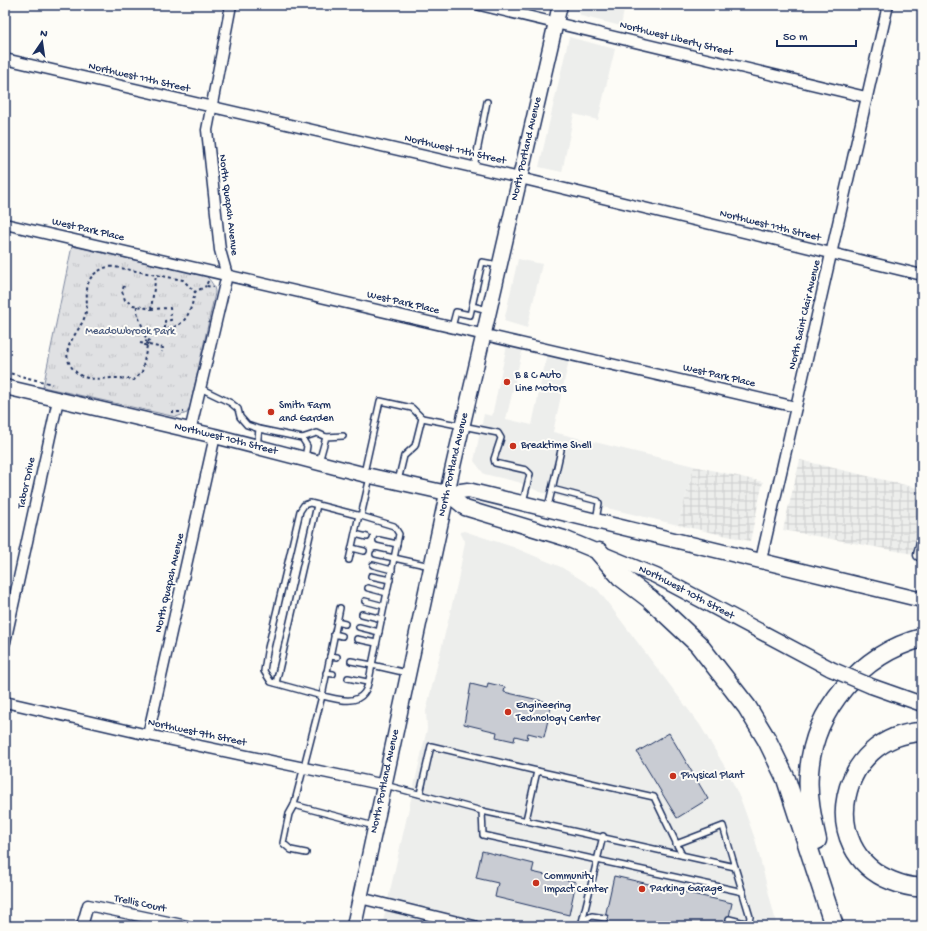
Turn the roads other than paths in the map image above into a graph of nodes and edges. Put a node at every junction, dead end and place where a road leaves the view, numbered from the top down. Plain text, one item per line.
1 (232, 5) edge
2 (480, 5) edge
3 (560, 5) edge
4 (888, 5) edge
5 (556, 22) junction
6 (5, 59) edge
7 (866, 97) junction
8 (487, 102) dead end
9 (212, 107) junction
10 (474, 167) junction
11 (520, 178) junction
12 (5, 224) edge
13 (831, 253) junction
14 (499, 266) junction
15 (227, 275) junction
16 (922, 275) edge
17 (472, 306) junction
18 (489, 310) junction
19 (452, 327) junction
20 (483, 334) junction
21 (5, 388) edge
22 (200, 388) junction
23 (58, 400) junction
24 (796, 407) junction
25 (422, 418) junction
26 (462, 425) junction
27 (259, 429) junction
28 (190, 430) junction
29 (215, 436) junction
30 (343, 436) dead end
31 (326, 437) junction
32 (302, 438) junction
33 (257, 447) junction
34 (561, 450) dead end
35 (305, 459) junction
36 (319, 463) junction
37 (367, 475) junction
38 (398, 482) junction
39 (552, 489) junction
40 (447, 493) junction
41 (523, 503) junction
42 (317, 505) junction
43 (548, 508) junction
44 (360, 516) junction
45 (596, 520) junction
46 (355, 534) junction
47 (367, 537) dead end
48 (379, 540) dead end
49 (922, 542) edge
50 (397, 544) junction
51 (352, 548) junction
52 (364, 551) dead end
53 (600, 552) junction
54 (376, 554) dead end
55 (919, 555) dead end
56 (394, 558) junction
57 (349, 560) dead end
58 (761, 560) junction
59 (373, 565) dead end
60 (431, 566) junction
61 (392, 570) junction
62 (371, 576) dead end
63 (390, 580) junction
64 (368, 588) dead end
65 (387, 593) junction
66 (922, 600) edge
67 (365, 602) dead end
68 (384, 606) junction
69 (340, 608) dead end
70 (362, 614) dead end
71 (382, 618) junction
72 (337, 622) junction
73 (345, 624) dead end
74 (359, 627) dead end
75 (379, 632) junction
76 (334, 634) junction
77 (342, 636) dead end
78 (922, 638) edge
79 (357, 639) dead end
80 (5, 642) edge
81 (376, 644) junction
82 (330, 656) junction
83 (337, 658) dead end
84 (351, 661) dead end
85 (372, 665) junction
86 (326, 673) junction
87 (408, 673) junction
88 (333, 674) dead end
89 (348, 678) dead end
90 (367, 682) junction
91 (276, 683) junction
92 (322, 696) junction
93 (5, 702) edge
94 (922, 704) edge
95 (922, 732) edge
96 (148, 735) junction
97 (305, 768) junction
98 (537, 771) junction
99 (385, 785) junction
100 (420, 794) junction
101 (294, 805) junction
102 (482, 811) junction
103 (526, 820) junction
104 (376, 826) junction
105 (603, 836) junction
106 (676, 844) junction
107 (306, 853) dead end
108 (682, 855) junction
109 (597, 861) junction
110 (735, 867) junction
111 (922, 887) edge
112 (743, 892) junction
113 (360, 898) junction
114 (605, 918) dead end
115 (728, 919) dead end
116 (583, 920) junction
117 (452, 923) edge
118 (748, 925) edge
119 (82, 926) edge
120 (187, 926) edge
121 (354, 926) edge
122 (474, 926) edge
123 (581, 926) edge
124 (836, 926) edge

1 - 9 street, North Quapah Avenue
2 - 5 street, Northwest Liberty Street
3 - 5 main road, North Portland Avenue
4 - 7 street, North Saint Clair Avenue
5 - 7 street, Northwest Liberty Street
5 - 11 main road, North Portland Avenue
6 - 9 street, Northwest 11th Street
7 - 13 street, North Saint Clair Avenue
8 - 10 lane
9 - 10 street, Northwest 11th Street
9 - 15 street, North Quapah Avenue
10 - 11 street, Northwest 11th Street
11 - 13 street, Northwest 11th Street
11 - 14 main road, North Portland Avenue
12 - 15 street, West Park Place
13 - 16 street, Northwest 11th Street
13 - 24 street, North Saint Clair Avenue
14 - 17 lane
14 - 18 main road, North Portland Avenue
15 - 19 street, West Park Place
15 - 22 street, North Quapah Avenue
17 - 18 lane
17 - 19 lane
18 - 20 main road, North Portland Avenue
19 - 20 street, West Park Place
20 - 24 street, West Park Place
20 - 26 main road, North Portland Avenue
21 - 23 main road, Northwest 10th Street
22 - 27 lane
22 - 28 street, North Quapah Avenue
23 - 28 main road, Northwest 10th Street
23 - 80 street, Tabor Drive
24 - 58 street, North Saint Clair Avenue
25 - 26 lane
25 - 37 lane
25 - 38 lane
26 - 40 main road, North Portland Avenue
26 - 41 lane
27 - 32 lane
27 - 33 lane
28 - 29 main road, Northwest 10th Street
29 - 33 main road, Northwest 10th Street
29 - 96 street, North Quapah Avenue
30 - 31 lane
31 - 32 lane
31 - 36 lane
32 - 35 lane
33 - 35 main road, Northwest 10th Street
34 - 39 lane
35 - 36 main road, Northwest 10th Street
36 - 37 main road, Northwest 10th Street
37 - 38 main road, Northwest 10th Street
37 - 44 lane
38 - 40 main road, Northwest 10th Street
39 - 43 lane
39 - 45 lane
40 - 41 main road, Northwest 10th Street
40 - 53 main road, Northwest 10th Street
40 - 60 main road, North Portland Avenue
41 - 43 main road, Northwest 10th Street
42 - 44 lane
42 - 91 lane
42 - 91 lane
43 - 45 main road, Northwest 10th Street
44 - 46 lane
44 - 50 lane
45 - 58 main road, Northwest 10th Street
46 - 47 lane
46 - 51 lane
48 - 50 lane
49 - 55 street
50 - 56 lane
51 - 52 lane
51 - 57 lane
53 - 94 main road, Northwest 10th Street, bridge
53 - 124 highway
54 - 56 lane
56 - 60 lane
56 - 61 lane
58 - 66 main road, Northwest 10th Street
59 - 61 lane
60 - 87 main road, North Portland Avenue
61 - 63 lane
62 - 63 lane
63 - 65 lane
64 - 65 lane
65 - 68 lane
67 - 68 lane
68 - 71 lane
69 - 72 lane
70 - 71 lane
71 - 75 lane
72 - 73 lane
72 - 76 lane
74 - 75 lane
75 - 81 lane
76 - 77 lane
76 - 82 lane
78 - 124 highway
79 - 81 lane
81 - 85 lane
82 - 83 lane
82 - 86 lane
84 - 85 lane
85 - 87 lane
85 - 90 lane
86 - 88 lane
86 - 92 lane
87 - 99 main road, North Portland Avenue
89 - 90 lane
90 - 92 lane
91 - 92 lane
92 - 97 lane
93 - 96 street, Northwest 9th Street
95 - 111 highway
96 - 97 street, Northwest 9th Street
97 - 99 street, Northwest 9th Street
97 - 101 lane
98 - 100 lane
98 - 103 lane
98 - 106 lane
99 - 100 lane
99 - 104 main road, North Portland Avenue
100 - 102 lane
101 - 104 lane
101 - 107 lane
102 - 103 lane
102 - 109 lane
103 - 105 lane
104 - 113 main road, North Portland Avenue
105 - 108 lane
105 - 109 lane
106 - 108 lane
106 - 110 lane
108 - 110 lane
109 - 112 lane
109 - 116 lane
110 - 112 lane
112 - 118 lane
113 - 117 street
113 - 121 main road, North Portland Avenue
114 - 116 lane
115 - 118 lane
116 - 123 lane
117 - 122 street
119 - 120 street, Trellis Court

